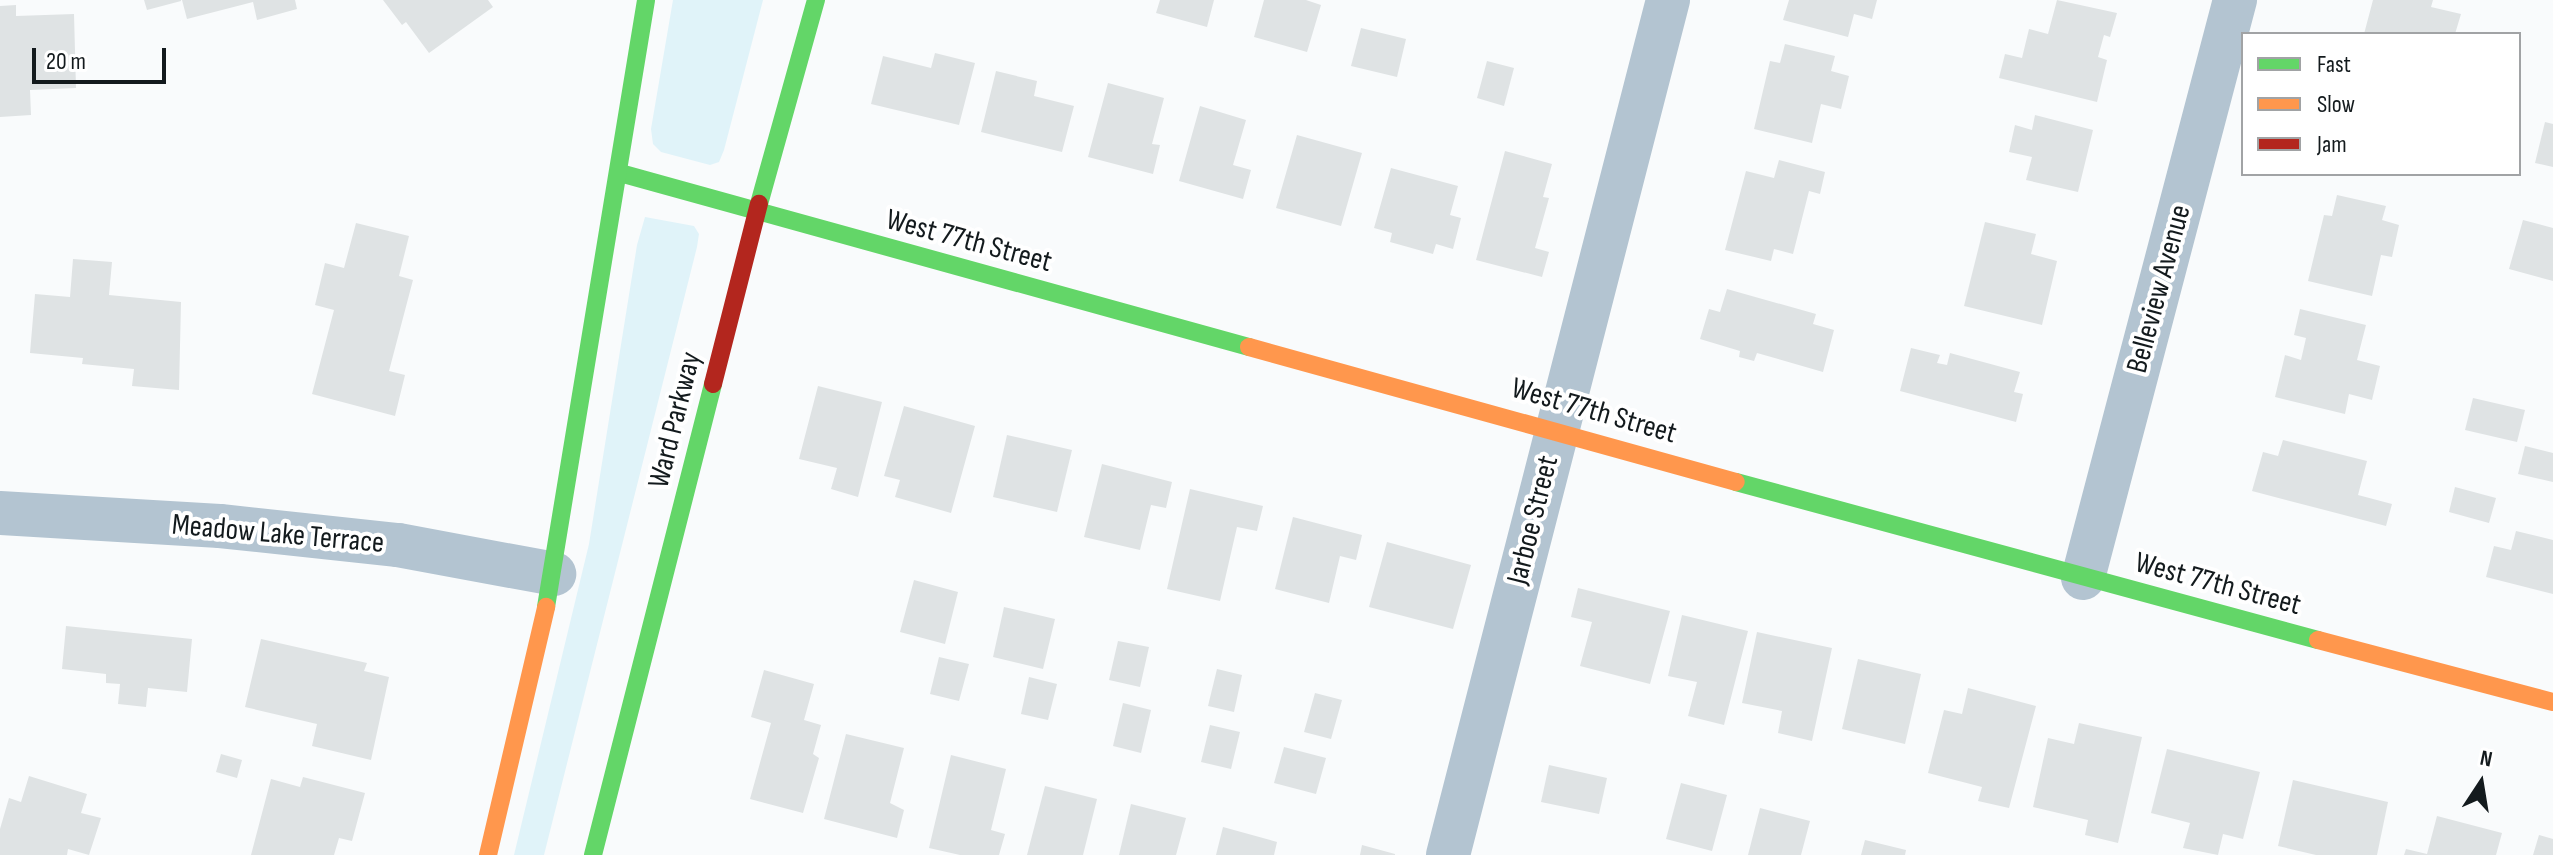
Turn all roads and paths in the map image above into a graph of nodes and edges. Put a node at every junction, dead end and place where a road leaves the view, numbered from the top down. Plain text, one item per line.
1 (646, 0) edge
2 (816, 0) edge
3 (1668, 0) edge
4 (2235, 0) edge
5 (620, 173) junction
6 (757, 211) junction
7 (1556, 430) junction
8 (0, 513) edge
9 (554, 574) junction
10 (2083, 578) junction
11 (2553, 702) edge
12 (488, 855) edge
13 (593, 855) edge
14 (1448, 855) edge

1 - 5 street
2 - 6 street, Ward Parkway
3 - 7 street, Jarboe Street
4 - 10 street, Belleview Avenue
5 - 6 street, West 77th Street
5 - 9 street
6 - 7 street, West 77th Street
6 - 13 street, Ward Parkway
7 - 10 street, West 77th Street
7 - 14 street, Jarboe Street
8 - 9 street, Meadow Lake Terrace
9 - 12 street
10 - 11 street, West 77th Street

